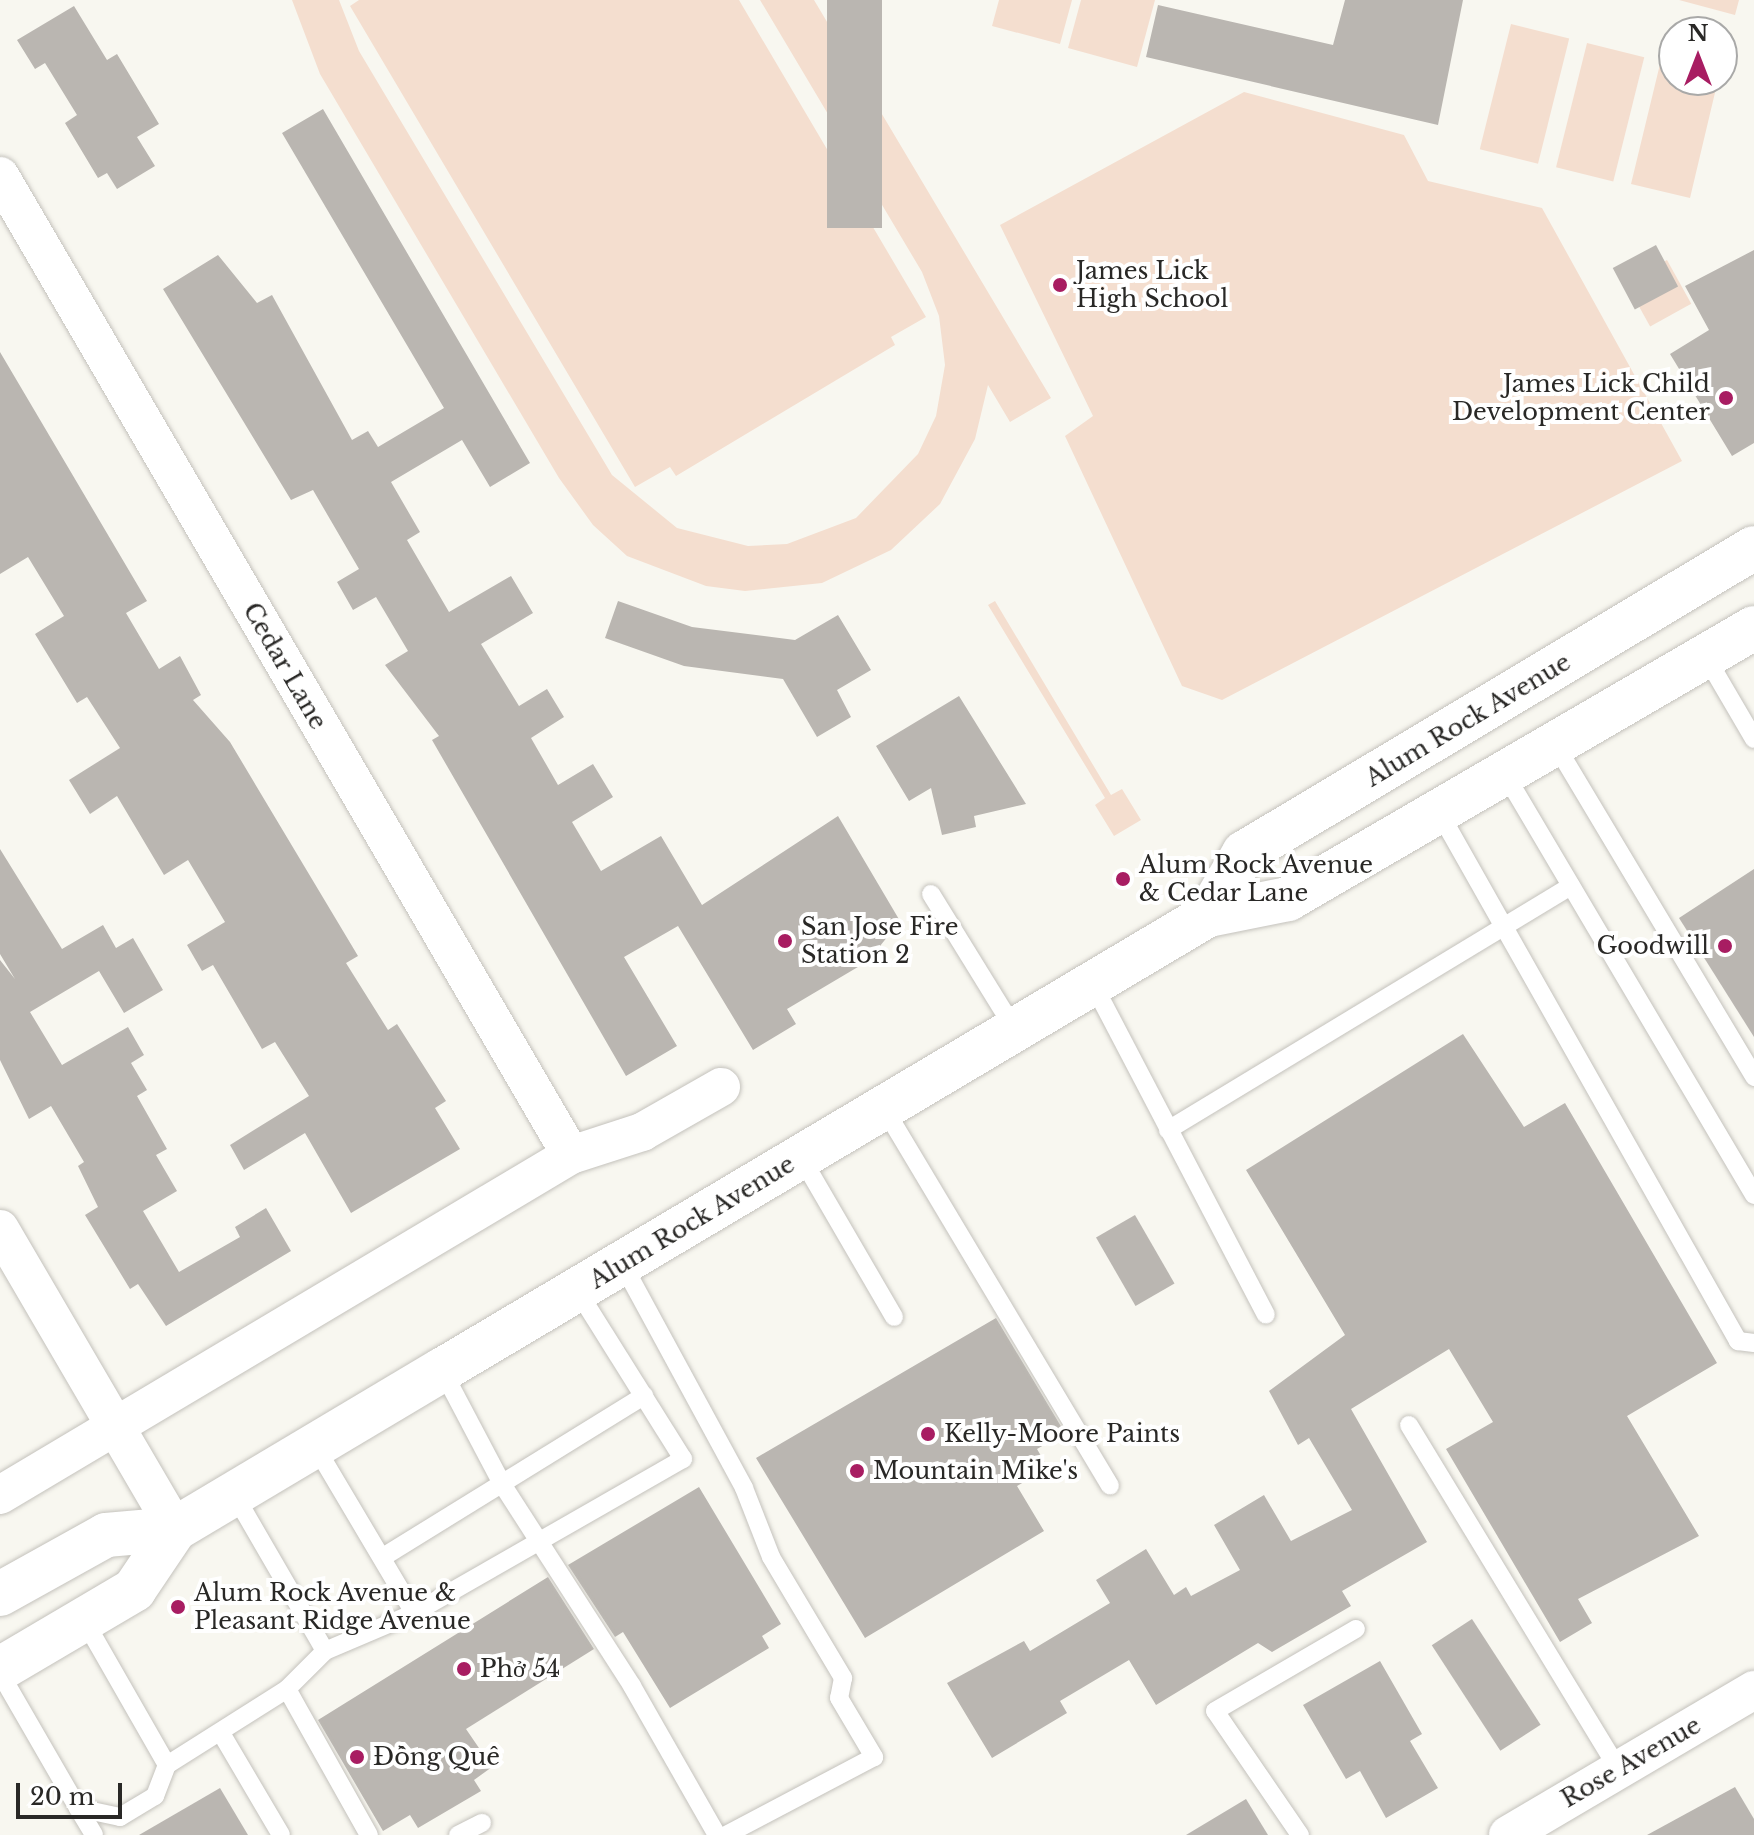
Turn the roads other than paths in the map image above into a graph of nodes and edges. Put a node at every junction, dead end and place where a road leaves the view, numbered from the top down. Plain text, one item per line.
1 (0, 176) edge
2 (1754, 548) edge
3 (1754, 628) edge
4 (1706, 657) junction
5 (1468, 720) junction
6 (1754, 739) edge
7 (1555, 744) junction
8 (1505, 774) junction
9 (1439, 812) junction
10 (1571, 886) junction
11 (931, 894) dead end
12 (1208, 915) junction
13 (1504, 927) junction
14 (1093, 984) junction
15 (1015, 1030) junction
16 (1754, 1077) edge
17 (721, 1087) dead end
18 (884, 1108) junction
19 (1168, 1130) junction
20 (571, 1155) junction
21 (801, 1157) junction
22 (1754, 1195) edge
23 (0, 1229) edge
24 (622, 1263) junction
25 (577, 1290) junction
26 (1266, 1315) dead end
27 (894, 1317) dead end
28 (1754, 1343) edge
29 (442, 1370) junction
30 (644, 1396) junction
31 (114, 1423) junction
32 (1409, 1425) dead end
33 (315, 1446) junction
34 (502, 1484) junction
35 (1110, 1485) dead end
36 (234, 1494) junction
37 (0, 1495) edge
38 (175, 1529) junction
39 (542, 1544) junction
40 (383, 1557) junction
41 (0, 1594) edge
42 (414, 1613) junction
43 (84, 1620) junction
44 (1356, 1629) dead end
45 (325, 1651) junction
46 (0, 1671) edge
47 (287, 1689) junction
48 (1754, 1690) edge
49 (221, 1733) junction
50 (167, 1765) junction
51 (1618, 1769) junction
52 (78, 1808) junction
53 (482, 1823) dead end
54 (94, 1835) edge
55 (281, 1835) edge
56 (369, 1835) edge
57 (458, 1835) edge
58 (717, 1835) edge
59 (726, 1835) edge
60 (1300, 1835) edge
61 (1508, 1835) edge

1 - 20 street, Cedar Lane
2 - 5 main road, Alum Rock Avenue
3 - 4 main road, Alum Rock Avenue
4 - 6 lane
4 - 7 main road, Alum Rock Avenue
5 - 9 main road
5 - 12 main road, Alum Rock Avenue
7 - 8 main road, Alum Rock Avenue
7 - 16 lane
8 - 9 main road, Alum Rock Avenue
8 - 10 lane
9 - 12 main road, Alum Rock Avenue
9 - 13 lane
10 - 13 lane
10 - 22 lane
11 - 15 lane
12 - 14 main road, Alum Rock Avenue
13 - 19 lane
13 - 28 lane
14 - 15 main road, Alum Rock Avenue
14 - 19 lane
15 - 18 main road, Alum Rock Avenue
17 - 20 street
18 - 21 main road, Alum Rock Avenue
18 - 35 lane
19 - 26 lane
20 - 31 street
21 - 24 main road, Alum Rock Avenue
21 - 27 lane
23 - 31 street
24 - 25 main road, Alum Rock Avenue
24 - 59 lane
25 - 29 main road, Alum Rock Avenue
25 - 30 lane
29 - 33 main road, Alum Rock Avenue
29 - 34 lane
30 - 34 lane
30 - 39 lane
31 - 37 street
31 - 38 street
32 - 51 lane
33 - 36 main road, Alum Rock Avenue
33 - 40 lane
34 - 39 lane
34 - 40 lane
36 - 38 main road, Alum Rock Avenue
36 - 45 lane
38 - 41 main road, Alum Rock Avenue
38 - 43 main road, Alum Rock Avenue
39 - 42 lane
39 - 58 lane
40 - 42 lane
42 - 45 lane
43 - 46 main road, Alum Rock Avenue
43 - 50 lane
44 - 60 lane
45 - 47 lane
46 - 52 lane
47 - 49 lane
47 - 56 lane
48 - 51 street, Rose Avenue
49 - 50 lane
49 - 55 lane
50 - 52 lane
51 - 61 street, Rose Avenue
52 - 54 lane
53 - 57 lane

